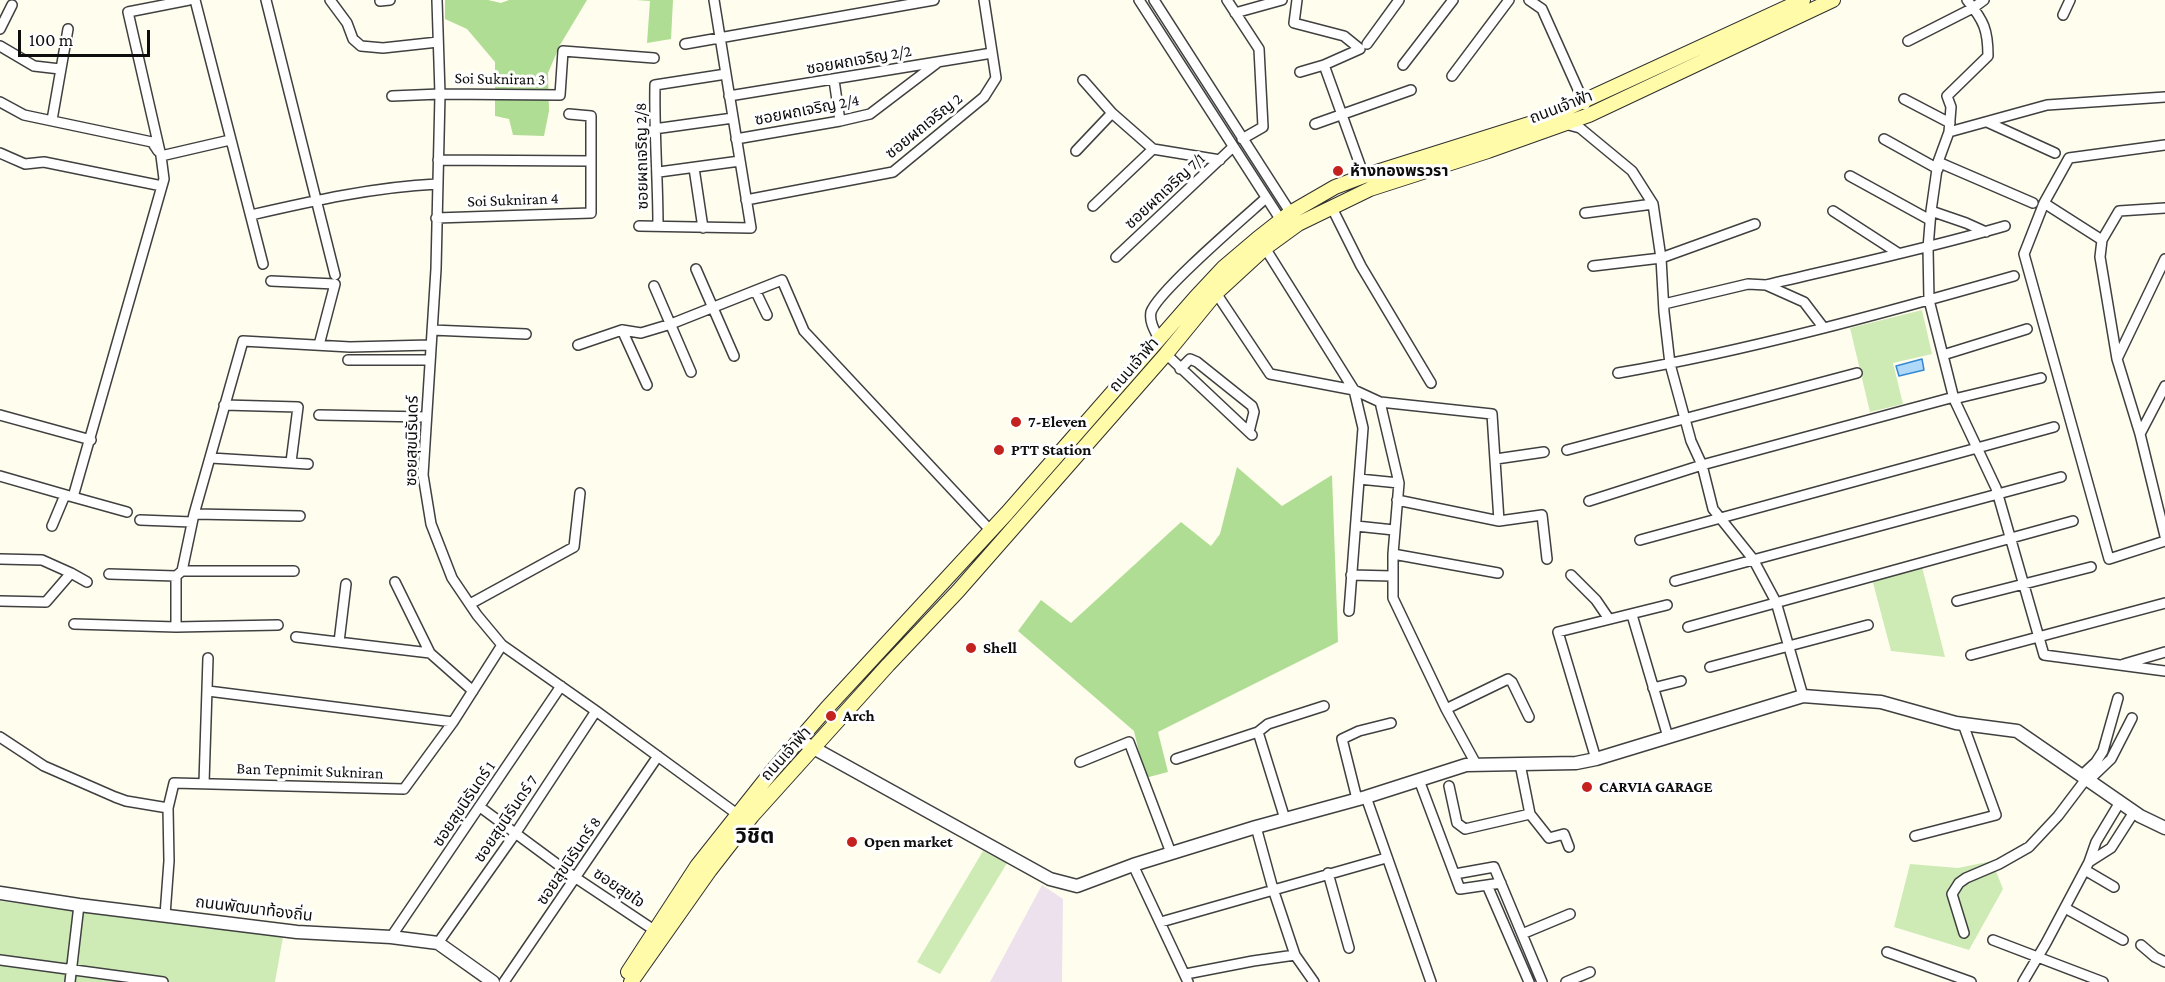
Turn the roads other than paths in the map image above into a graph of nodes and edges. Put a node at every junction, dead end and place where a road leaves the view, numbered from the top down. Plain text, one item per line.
1 (189, 0) edge
2 (195, 0) edge
3 (266, 0) edge
4 (330, 0) edge
5 (390, 0) edge
6 (437, 0) edge
7 (714, 0) edge
8 (934, 0) edge
9 (984, 0) edge
10 (1139, 0) edge
11 (1154, 0) edge
12 (1227, 0) edge
13 (1282, 0) edge
14 (1298, 0) edge
15 (1399, 0) edge
16 (1453, 0) edge
17 (1509, 0) edge
18 (1529, 0) edge
19 (1803, 0) edge
20 (1833, 0) edge
21 (1984, 0) edge
22 (2070, 0) edge
23 (380, 1) edge
24 (904, 2) edge
25 (12, 4) dead end
26 (1970, 4) edge
27 (1235, 13) junction
28 (2063, 15) dead end
29 (0, 29) edge
30 (68, 29) dead end
31 (720, 37) junction
32 (1908, 41) dead end
33 (438, 42) junction
34 (685, 44) dead end
35 (1367, 45) dead end
36 (0, 46) edge
37 (992, 52) junction
38 (654, 58) dead end
39 (939, 62) junction
40 (1324, 65) junction
41 (1403, 65) dead end
42 (60, 69) junction
43 (1300, 72) dead end
44 (726, 74) junction
45 (1452, 76) dead end
46 (834, 80) junction
47 (1083, 80) dead end
48 (1412, 90) dead end
49 (440, 94) junction
50 (392, 96) dead end
51 (729, 96) junction
52 (2165, 97) edge
53 (1904, 99) dead end
54 (0, 102) edge
55 (1583, 102) junction
56 (1112, 113) junction
57 (569, 114) dead end
58 (1342, 114) junction
59 (1589, 115) junction
60 (733, 118) junction
61 (52, 120) junction
62 (840, 121) junction
63 (1987, 122) junction
64 (1315, 124) dead end
65 (1565, 124) junction
66 (1949, 128) junction
67 (654, 129) junction
68 (1242, 138) junction
69 (736, 139) junction
70 (1884, 139) dead end
71 (230, 140) junction
72 (2165, 145) edge
73 (1233, 147) junction
74 (1153, 149) junction
75 (1076, 151) dead end
76 (0, 153) edge
77 (2055, 153) dead end
78 (161, 156) junction
79 (438, 160) junction
80 (1220, 160) junction
81 (591, 161) junction
82 (740, 161) junction
83 (1938, 166) junction
84 (693, 168) junction
85 (658, 172) junction
86 (1364, 176) junction
87 (1850, 176) dead end
88 (437, 184) junction
89 (162, 186) junction
90 (1266, 198) junction
91 (317, 200) junction
92 (746, 200) junction
93 (2033, 203) dead end
94 (2044, 203) junction
95 (1653, 204) junction
96 (1093, 206) dead end
97 (1332, 208) junction
98 (2165, 208) edge
99 (1833, 211) dead end
100 (1586, 213) dead end
101 (251, 215) junction
102 (1930, 216) junction
103 (436, 218) junction
104 (1289, 222) junction
105 (1755, 224) dead end
106 (639, 226) dead end
107 (658, 226) junction
108 (2005, 226) dead end
109 (703, 228) junction
110 (1986, 232) junction
111 (2102, 240) junction
112 (1265, 248) junction
113 (1928, 248) junction
114 (1898, 253) junction
115 (1116, 257) dead end
116 (1661, 258) junction
117 (2165, 260) edge
118 (263, 264) dead end
119 (1593, 266) dead end
120 (696, 268) dead end
121 (334, 275) dead end
122 (2014, 276) dead end
123 (271, 281) dead end
124 (1766, 285) junction
125 (654, 286) dead end
126 (756, 292) junction
127 (1216, 293) junction
128 (1929, 300) junction
129 (1664, 304) junction
130 (714, 309) junction
131 (767, 315) dead end
132 (671, 324) junction
133 (1823, 327) junction
134 (2027, 328) dead end
135 (432, 330) junction
136 (622, 330) junction
137 (526, 334) dead end
138 (1159, 339) junction
139 (319, 345) junction
140 (431, 345) junction
141 (578, 345) dead end
142 (1166, 354) junction
143 (1943, 355) junction
144 (734, 356) dead end
145 (2118, 359) junction
146 (348, 360) dead end
147 (429, 360) junction
148 (1670, 364) junction
149 (1180, 369) junction
150 (691, 372) dead end
151 (1618, 373) dead end
152 (1857, 373) dead end
153 (2041, 378) dead end
154 (1431, 383) dead end
155 (647, 385) dead end
156 (2165, 386) edge
157 (1354, 390) junction
158 (1954, 398) junction
159 (1380, 402) junction
160 (224, 405) junction
161 (0, 415) edge
162 (319, 415) dead end
163 (426, 417) junction
164 (1686, 418) junction
165 (2054, 427) dead end
166 (2140, 434) junction
167 (91, 440) junction
168 (1977, 448) junction
169 (1567, 450) dead end
170 (1544, 452) dead end
171 (211, 458) junction
172 (1496, 459) junction
173 (291, 462) junction
174 (308, 464) dead end
175 (1701, 465) junction
176 (0, 476) edge
177 (2061, 477) dead end
178 (1359, 479) junction
179 (1399, 483) junction
180 (580, 493) dead end
181 (1998, 493) junction
182 (69, 496) junction
183 (1397, 501) junction
184 (1589, 501) dead end
185 (127, 512) dead end
186 (300, 516) dead end
187 (193, 518) junction
188 (1720, 518) junction
189 (140, 520) dead end
190 (1499, 521) junction
191 (2073, 521) dead end
192 (52, 526) dead end
193 (1356, 526) junction
194 (1394, 530) junction
195 (991, 531) junction
196 (2011, 537) junction
197 (2165, 539) edge
198 (1640, 540) dead end
199 (1393, 554) junction
200 (1547, 558) dead end
201 (0, 559) edge
202 (1753, 559) junction
203 (2091, 567) dead end
204 (294, 571) dead end
205 (71, 573) junction
206 (1498, 573) dead end
207 (109, 574) dead end
208 (179, 574) junction
209 (1351, 575) junction
210 (1571, 575) dead end
211 (1392, 576) junction
212 (1676, 580) dead end
213 (87, 582) dead end
214 (395, 582) dead end
215 (346, 584) dead end
216 (2025, 585) junction
217 (0, 601) edge
218 (1957, 601) dead end
219 (1776, 602) junction
220 (2165, 603) edge
221 (470, 604) junction
222 (1667, 605) dead end
223 (1349, 611) dead end
224 (1632, 615) junction
225 (1609, 620) junction
226 (74, 624) dead end
227 (278, 625) dead end
228 (1868, 625) dead end
229 (176, 627) junction
230 (1688, 627) dead end
231 (296, 637) dead end
232 (2041, 637) junction
233 (339, 642) junction
234 (502, 645) junction
235 (1788, 645) junction
236 (2165, 652) edge
237 (430, 653) junction
238 (1971, 655) dead end
239 (208, 658) dead end
240 (2121, 665) junction
241 (1710, 667) dead end
242 (2165, 671) edge
243 (1681, 681) dead end
244 (561, 686) junction
245 (1653, 688) junction
246 (208, 691) junction
247 (472, 691) junction
248 (1803, 696) junction
249 (2118, 698) dead end
250 (1324, 706) dead end
251 (1446, 710) junction
252 (596, 711) junction
253 (1529, 717) dead end
254 (2132, 718) dead end
255 (453, 722) junction
256 (1391, 723) dead end
257 (1963, 724) junction
258 (1258, 732) junction
259 (0, 737) edge
260 (1668, 737) junction
261 (799, 740) junction
262 (814, 747) junction
263 (658, 756) junction
264 (1176, 759) dead end
265 (1596, 759) junction
266 (1080, 762) dead end
267 (1476, 764) junction
268 (1520, 764) junction
269 (2085, 778) junction
270 (1419, 780) junction
271 (204, 783) junction
272 (1449, 786) dead end
273 (1362, 798) junction
274 (2120, 802) junction
275 (480, 807) junction
276 (168, 808) junction
277 (2134, 812) junction
278 (737, 814) junction
279 (1530, 814) junction
280 (1285, 819) junction
281 (1256, 827) junction
282 (2165, 828) edge
283 (515, 834) junction
284 (1915, 836) dead end
285 (1569, 847) dead end
286 (1172, 853) junction
287 (1386, 858) junction
288 (1133, 865) junction
289 (2087, 866) junction
290 (1328, 873) junction
291 (1455, 874) junction
292 (576, 878) junction
293 (1501, 883) junction
294 (1487, 885) junction
295 (2114, 887) dead end
296 (1273, 889) junction
297 (0, 894) edge
298 (79, 905) junction
299 (2065, 908) junction
300 (1570, 914) dead end
301 (165, 915) junction
302 (1161, 922) junction
303 (654, 930) junction
304 (1964, 933) dead end
305 (1522, 934) junction
306 (391, 937) junction
307 (1993, 940) dead end
308 (2123, 940) dead end
309 (438, 943) junction
310 (2141, 945) dead end
311 (1349, 948) dead end
312 (1887, 952) dead end
313 (1295, 955) junction
314 (2038, 957) junction
315 (0, 960) edge
316 (2165, 962) edge
317 (71, 970) junction
318 (1590, 972) dead end
319 (1187, 978) edge
320 (70, 982) edge
321 (163, 982) edge
322 (493, 982) edge
323 (504, 982) edge
324 (622, 982) edge
325 (631, 982) edge
326 (1314, 982) edge
327 (1431, 982) edge
328 (1529, 982) edge
329 (1542, 982) edge
330 (1566, 982) edge
331 (1971, 982) edge
332 (2023, 982) edge
333 (2103, 982) edge

1 - 78 street
2 - 71 street
3 - 91 street
4 - 33 street
5 - 23 street
6 - 33 street, ซอยสุขนิรันดร์
7 - 31 street
8 - 24 street
9 - 37 street, ซอยผถเจริญ 2
10 - 73 street
11 - 68 street
12 - 27 street
13 - 27 street
14 - 40 street
15 - 35 street
16 - 41 street
17 - 45 street
18 - 55 street
19 - 55 main road, ถนนเจ้าฟ้า
20 - 59 main road, ถนนเจ้าฟ้า
21 - 26 street
22 - 28 street
24 - 31 street
25 - 29 street
26 - 32 street
26 - 66 street
27 - 68 street
30 - 42 street
31 - 34 street
31 - 44 street
33 - 49 street, ซอยสุขนิรันดร์
36 - 42 street
37 - 39 street, ซอยผถเจริญ 2/2
37 - 92 street, ซอยผถเจริญ 2
38 - 49 street, Soi Sukniran 3
39 - 46 street, ซอยผถเจริญ 2/2
39 - 62 street, ซอยผถเจริญ 2/4
40 - 43 street
40 - 58 street
42 - 61 street
44 - 51 street
44 - 67 street, ซอยผถเจริญ 2/8
46 - 51 street, ซอยผถเจริญ 2/2
46 - 62 street
47 - 56 street
48 - 58 street
49 - 50 street, Soi Sukniran 3
49 - 79 street, ซอยสุขนิรันดร์
51 - 60 street
52 - 63 street
53 - 66 street
54 - 61 street
55 - 59 street
55 - 86 main road, ถนนเจ้าฟ้า
56 - 74 street
56 - 75 street
57 - 81 street
58 - 64 street
58 - 86 street
59 - 65 main road, ถนนเจ้าฟ้า
60 - 67 street
60 - 69 street
61 - 78 street
62 - 69 street, ซอยผถเจริญ 2/4
63 - 66 street
63 - 77 street
65 - 95 street
65 - 97 main road, ถนนเจ้าฟ้า
66 - 83 street
67 - 85 street, ซอยผถเจริญ 2/8
68 - 104 street
69 - 82 street
70 - 83 street
71 - 78 street
71 - 101 street
72 - 94 street
73 - 80 street, ซอยผถเจริญ 7/1
73 - 90 street
74 - 80 street
74 - 96 street
76 - 89 street
78 - 89 street
79 - 81 street
79 - 88 street, ซอยสุขนิรันดร์
80 - 115 street, ซอยผถเจริญ 7/1
81 - 103 street, Soi Sukniran 4
82 - 84 street
82 - 92 street
83 - 93 street
83 - 102 street
84 - 85 street
84 - 109 street
85 - 107 street, ซอยผถเจริญ 2/8
86 - 104 main road, ถนนเจ้าฟ้า
87 - 102 street
88 - 91 street
88 - 103 street, ซอยสุขนิรันดร์
89 - 167 street
90 - 104 street
90 - 138 street
91 - 101 street
91 - 121 street
92 - 109 street
94 - 111 street
94 - 197 street
95 - 100 street
95 - 116 street
97 - 104 main road, ถนนเจ้าฟ้า
97 - 154 street
98 - 111 street
99 - 114 street
101 - 118 street
102 - 110 street
102 - 113 street
103 - 135 street, ซอยสุขนิรันดร์
104 - 112 main road, ถนนเจ้าฟ้า
104 - 138 main road, ถนนเจ้าฟ้า
105 - 116 street
106 - 107 street
107 - 109 street
108 - 110 street
110 - 113 street
111 - 145 street
112 - 127 main road, ถนนเจ้าฟ้า
112 - 157 street
113 - 114 street
113 - 128 street
114 - 124 street
116 - 119 street
116 - 129 street
117 - 145 street
120 - 130 street
122 - 128 street
123 - 139 street
124 - 129 street
124 - 133 street
125 - 132 street
126 - 130 street
126 - 131 street
126 - 195 street
127 - 142 main road, ถนนเจ้าฟ้า
127 - 157 street
128 - 133 street
128 - 143 street
129 - 148 street
130 - 132 street
130 - 144 street
132 - 136 street
132 - 150 street
133 - 148 street
134 - 143 street
135 - 137 street
135 - 140 street, ซอยสุขนิรันดร์
136 - 141 street
136 - 155 street
138 - 195 main road, ถนนเจ้าฟ้า
139 - 140 street
139 - 160 street
140 - 147 street, ซอยสุขนิรันดร์
142 - 149 street
142 - 262 main road, ถนนเจ้าฟ้า
143 - 158 street
145 - 166 street
146 - 147 street
147 - 163 street, ซอยสุขนิรันดร์
148 - 151 street
148 - 164 street
149 - 149 street
152 - 164 street
153 - 158 street
156 - 166 street
157 - 159 street
157 - 178 street
158 - 168 street
158 - 175 street
159 - 172 street
159 - 179 street
160 - 171 street
160 - 173 street
161 - 167 street
162 - 163 street
163 - 221 street, ซอยสุขนิรันดร์
164 - 169 street
164 - 175 street
165 - 168 street
166 - 197 street
167 - 182 street
168 - 181 street
168 - 188 street
170 - 172 street
171 - 173 street
171 - 187 street
172 - 190 street
173 - 174 street
175 - 184 street
175 - 188 street
176 - 182 street
177 - 181 street
178 - 179 street
178 - 193 street
179 - 183 street
180 - 221 street
181 - 196 street
181 - 202 street
182 - 185 street
182 - 192 street
183 - 190 street
183 - 194 street
186 - 187 street
187 - 189 street
187 - 208 street
188 - 198 street
188 - 202 street
190 - 200 street
191 - 196 street
193 - 194 street
193 - 209 street
194 - 199 street
195 - 261 main road, ถนนเจ้าฟ้า
196 - 216 street
196 - 219 street
199 - 206 street
199 - 211 street
201 - 205 street
202 - 212 street
202 - 219 street
203 - 216 street
204 - 208 street
205 - 213 street
205 - 217 street
207 - 208 street
208 - 229 street
209 - 211 street
209 - 223 street
210 - 225 street
211 - 251 street
214 - 237 street
215 - 233 street
216 - 218 street
216 - 232 street
219 - 230 street
219 - 235 street
220 - 232 street
221 - 234 street, ซอยสุขนิรันดร์
222 - 224 street
224 - 225 street
224 - 245 street
225 - 265 street
226 - 229 street
227 - 229 street
228 - 235 street
231 - 233 street
232 - 238 street
232 - 240 street
233 - 237 street
234 - 244 street, ซอยสุขนิรันดร์
234 - 247 street, Ban Tepnimit Sukniran
235 - 241 street
235 - 248 street
236 - 240 street
237 - 247 street
239 - 246 street
240 - 242 street
243 - 245 street
244 - 252 street, ซอยสุขนิรันดร์
244 - 275 street, ซอยสุขนิรันดร์ 1
245 - 260 street
246 - 255 street
246 - 271 street
247 - 255 street, Ban Tepnimit Sukniran
248 - 257 street
248 - 260 street
249 - 269 street
250 - 258 street
251 - 253 street
251 - 267 street
252 - 263 street, ซอยสุขนิรันดร์
252 - 283 street, ซอยสุขนิรันดร์ 7
254 - 269 street
255 - 271 street, Ban Tepnimit Sukniran
256 - 273 street
257 - 269 street
257 - 284 street
258 - 264 street
258 - 280 street
259 - 276 street
260 - 265 street
261 - 262 street
261 - 278 main road, ถนนเจ้าฟ้า
262 - 288 street
262 - 325 main road, ถนนเจ้าฟ้า
263 - 278 street, ซอยสุขนิรันดร์
263 - 292 street, ซอยสุขนิรันดร์ 8
265 - 268 street
266 - 286 street
267 - 268 street
267 - 270 street
268 - 279 street
269 - 274 street
269 - 304 street
270 - 273 street
270 - 291 street
271 - 276 street, Ban Tepnimit Sukniran
272 - 279 street
273 - 280 street
273 - 287 street
274 - 277 street
274 - 289 street
275 - 283 street, ซอยสุขใจ
275 - 306 street, ซอยสุขนิรันดร์ 1
276 - 301 street
277 - 282 street
277 - 289 street
278 - 303 main road, ถนนเจ้าฟ้า
279 - 285 street
280 - 281 street
281 - 286 street
281 - 296 street
283 - 292 street, ซอยสุขใจ
283 - 309 street, ซอยสุขนิรันดร์ 7
286 - 288 street
287 - 290 street
287 - 327 street
288 - 302 street
289 - 295 street
289 - 299 street
290 - 296 street
290 - 311 street
291 - 293 street
291 - 294 street
292 - 303 street, ซอยสุขใจ
292 - 323 street, ซอยสุขนิรันดร์ 8
293 - 294 street
293 - 305 street
294 - 328 street
296 - 302 street
296 - 313 street
297 - 298 street, ถนนพัฒนาท้องถิ่น
298 - 301 street, ถนนพัฒนาท้องถิ่น
298 - 317 street
299 - 308 street
299 - 314 street
300 - 305 street
301 - 306 street, ถนนพัฒนาท้องถิ่น
302 - 319 street
303 - 324 main road, ถนนเจ้าฟ้า
305 - 329 street
306 - 309 street, ถนนพัฒนาท้องถิ่น
307 - 314 street
309 - 322 street, ถนนพัฒนาท้องถิ่น
310 - 316 street
312 - 331 street
313 - 319 street
313 - 326 street
314 - 332 street
314 - 333 street
315 - 317 street
317 - 320 street
317 - 321 street
318 - 330 street

